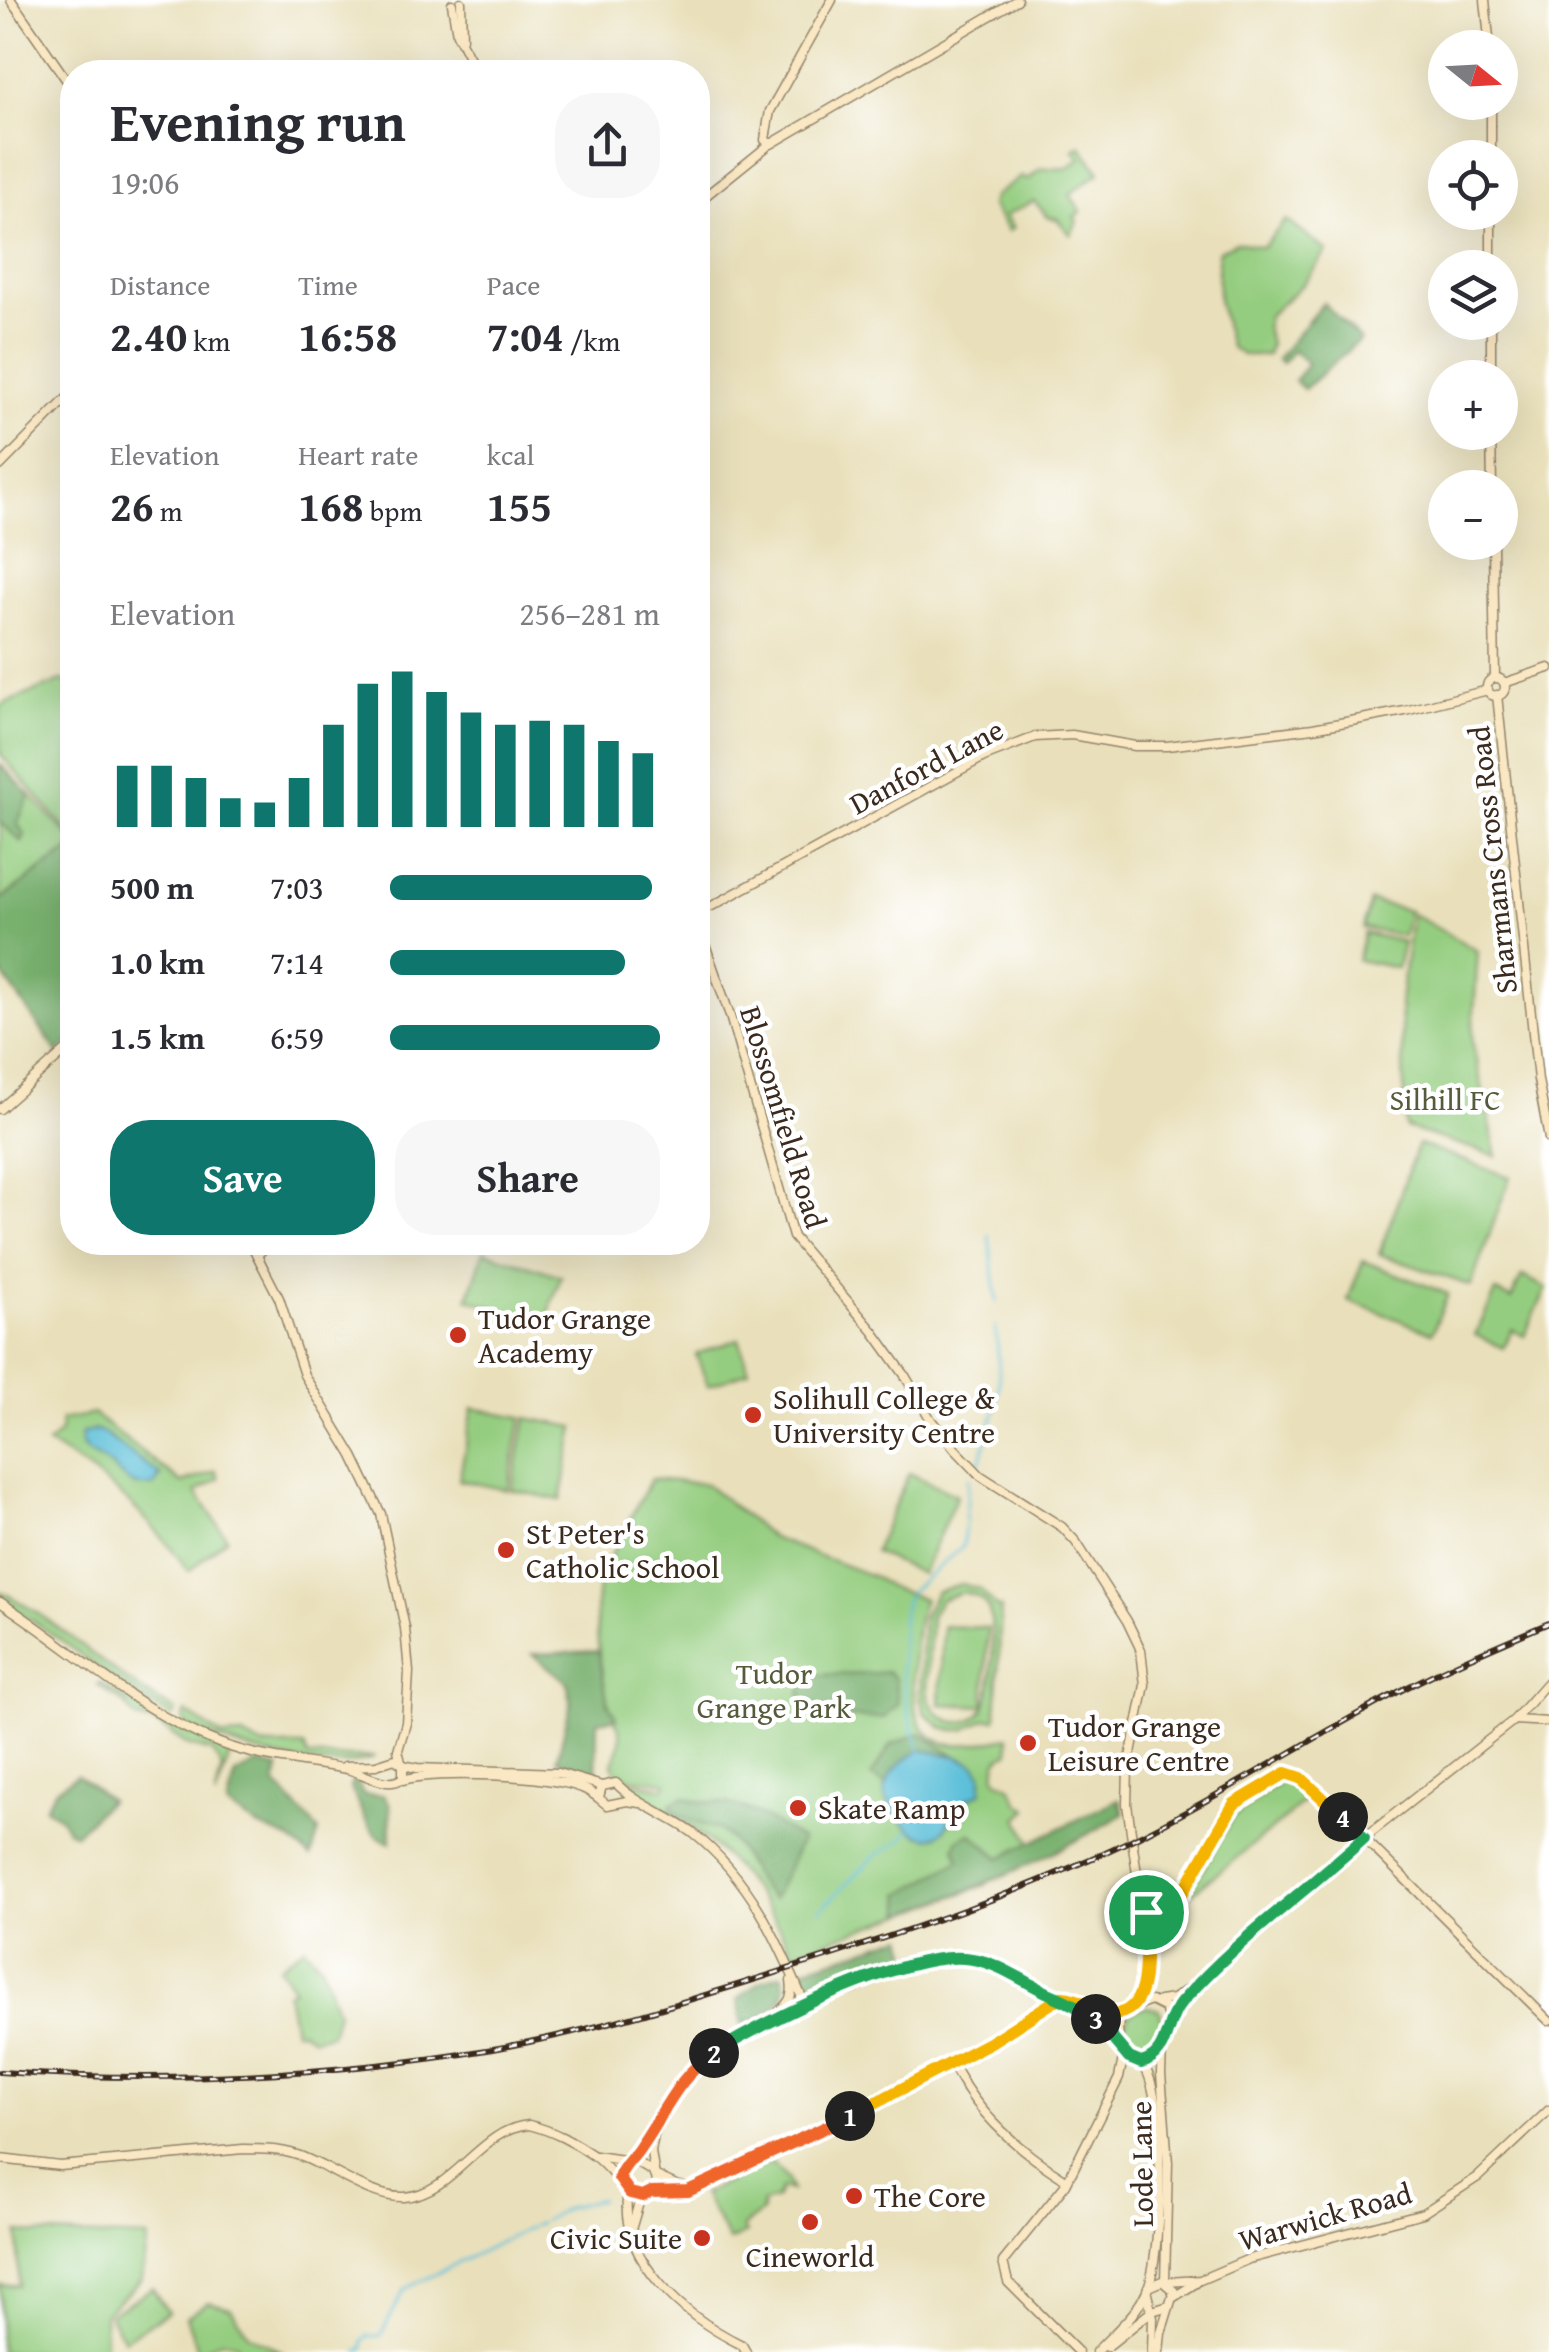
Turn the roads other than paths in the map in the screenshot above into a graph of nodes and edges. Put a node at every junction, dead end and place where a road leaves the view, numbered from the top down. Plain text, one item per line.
1 (11, 0) edge
2 (832, 0) edge
3 (1017, 0) edge
4 (1485, 0) edge
5 (455, 2) edge
6 (1488, 30) edge
7 (472, 60) edge
8 (60, 71) edge
9 (773, 137) junction
10 (710, 193) edge
11 (60, 405) edge
12 (0, 466) edge
13 (1494, 560) edge
14 (1549, 668) edge
15 (1499, 680) junction
16 (1488, 690) junction
17 (1497, 695) junction
18 (710, 907) edge
19 (710, 958) edge
20 (60, 1056) edge
21 (0, 1109) edge
22 (1549, 1139) edge
23 (257, 1255) edge
24 (0, 1602) edge
25 (1549, 1680) edge
26 (1514, 1720) junction
27 (1549, 1722) edge
28 (405, 1726) junction
29 (383, 1762) junction
30 (402, 1764) junction
31 (335, 1767) junction
32 (401, 1780) junction
33 (384, 1782) junction
34 (602, 1786) junction
35 (621, 1790) junction
36 (599, 1797) junction
37 (617, 1804) junction
38 (649, 1806) junction
39 (1364, 1838) junction
40 (1148, 1946) junction
41 (790, 1967) junction
42 (1203, 1978) junction
43 (1143, 1982) junction
44 (1042, 1990) junction
45 (827, 1996) junction
46 (1061, 1997) junction
47 (1153, 2001) junction
48 (805, 2005) junction
49 (1129, 2009) junction
50 (1045, 2010) junction
51 (1170, 2020) junction
52 (1549, 2021) edge
53 (759, 2026) junction
54 (1103, 2028) junction
55 (1162, 2046) junction
56 (1123, 2051) junction
57 (952, 2063) junction
58 (1139, 2063) junction
59 (1119, 2078) junction
60 (1549, 2110) edge
61 (658, 2116) junction
62 (592, 2155) junction
63 (0, 2159) edge
64 (630, 2162) junction
65 (654, 2173) junction
66 (619, 2178) junction
67 (1066, 2180) junction
68 (697, 2187) junction
69 (628, 2192) junction
70 (651, 2192) junction
71 (641, 2196) junction
72 (630, 2233) junction
73 (1200, 2280) junction
74 (1166, 2282) junction
75 (1148, 2288) junction
76 (1173, 2300) junction
77 (1152, 2308) junction
78 (1130, 2328) junction
79 (744, 2349) edge
80 (1154, 2350) edge
81 (1078, 2352) edge
82 (1099, 2352) edge

1 - 8 street
2 - 9 street
3 - 9 street
4 - 6 street
5 - 7 street
9 - 10 street
11 - 12 street
13 - 15 street
14 - 15 street
15 - 16 street
15 - 17 street
16 - 17 street
16 - 18 street, Danford Lane
17 - 22 street, Sharmans Cross Road
19 - 40 street, Blossomfield Road
20 - 21 street
23 - 28 street
24 - 31 street
25 - 26 street
26 - 27 street
26 - 39 street
28 - 29 street
28 - 30 street
29 - 30 street
29 - 31 street
29 - 33 street
30 - 32 street
30 - 34 street
31 - 33 street
32 - 33 street
32 - 36 street
34 - 35 street
34 - 36 street
35 - 37 street
35 - 38 street
36 - 37 street
37 - 38 street
38 - 41 street
39 - 40 street
39 - 42 street
39 - 52 street
40 - 43 street, Blossomfield Road
41 - 45 street
41 - 48 street
41 - 53 street
42 - 47 street
42 - 51 street
43 - 47 street
43 - 49 street, Blossomfield Road
44 - 45 street
44 - 46 street
44 - 50 street
45 - 48 street
46 - 49 street
46 - 50 street
46 - 54 street
47 - 49 street
47 - 51 street
48 - 53 street
49 - 56 street
50 - 54 street
50 - 57 street
51 - 55 street
53 - 61 street
54 - 56 street
55 - 58 street
55 - 74 street, Lode Lane
56 - 58 street
56 - 59 street
57 - 67 street
57 - 68 street
58 - 59 street
58 - 75 street, Lode Lane
59 - 67 street
60 - 73 street, Warwick Road
61 - 64 street
61 - 65 street
62 - 63 street
62 - 64 street
62 - 66 street
64 - 65 street
64 - 66 street
65 - 68 street
65 - 70 street
66 - 69 street
67 - 81 street
68 - 70 street
69 - 71 street
69 - 72 street
70 - 71 street
71 - 72 street
72 - 79 street
73 - 74 street, Warwick Road
73 - 76 street, Warwick Road
74 - 75 street
74 - 76 street
75 - 77 street
75 - 82 street
76 - 77 street
76 - 80 street
77 - 78 street
77 - 80 street
78 - 80 street
78 - 82 street

